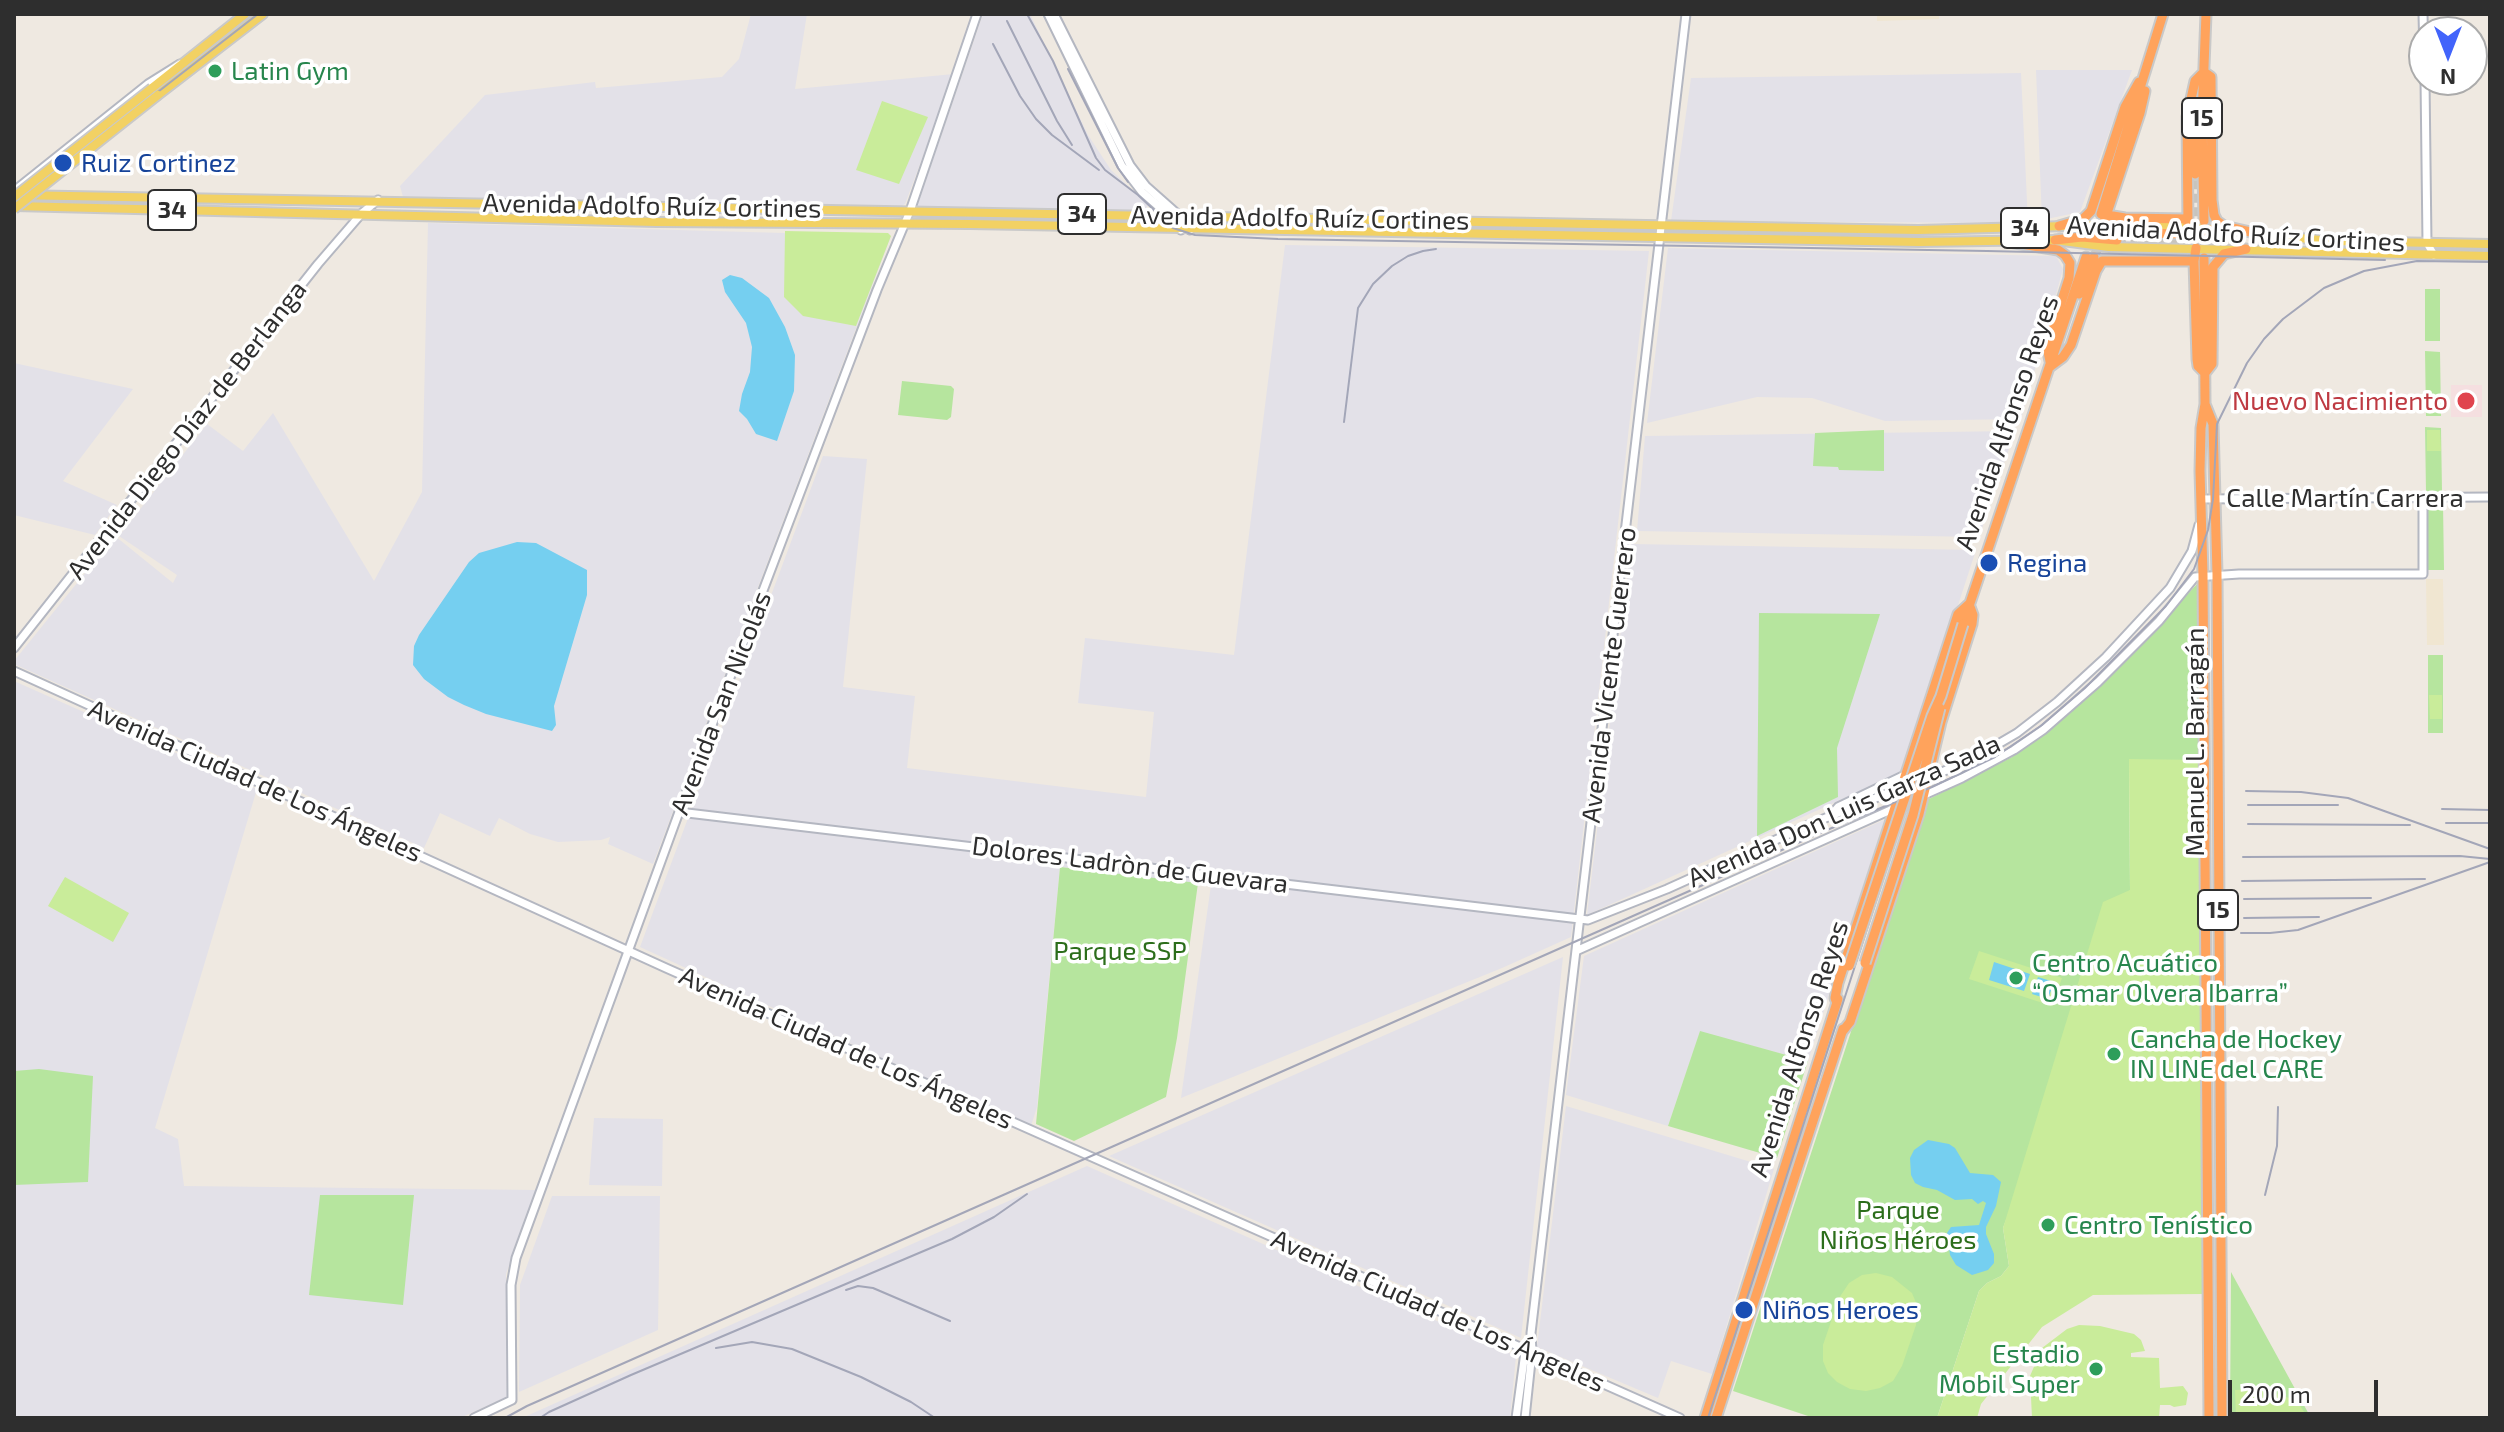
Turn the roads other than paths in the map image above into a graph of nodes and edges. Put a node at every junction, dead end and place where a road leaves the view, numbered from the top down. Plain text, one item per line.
1 (245, 14) edge
2 (263, 14) edge
3 (977, 14) edge
4 (1051, 14) edge
5 (1686, 14) edge
6 (2163, 14) edge
7 (2203, 14) edge
8 (182, 63) junction
9 (2204, 72) junction
10 (2146, 73) junction
11 (182, 78) junction
12 (155, 91) junction
13 (2425, 96) edge
14 (2202, 118) junction
15 (39, 170) junction
16 (2195, 174) tunnel mouth
17 (46, 187) junction
18 (14, 194) edge
19 (35, 195) junction
20 (365, 200) junction
21 (378, 200) junction
22 (16, 209) edge
23 (910, 211) junction
24 (362, 213) junction
25 (1102, 214) junction
26 (1170, 217) junction
27 (1181, 217) junction
28 (1231, 217) junction
29 (2104, 218) junction
30 (2204, 221) dead end
31 (904, 223) junction
32 (2188, 223) junction
33 (1661, 225) junction
34 (2059, 226) junction
35 (1100, 227) junction
36 (1185, 230) junction
37 (2213, 230) junction
38 (1233, 231) junction
39 (2141, 233) tunnel mouth
40 (2259, 234) junction
41 (1660, 237) junction
42 (2055, 240) junction
43 (2117, 240) tunnel mouth
44 (2009, 242) junction
45 (2427, 243) junction
46 (2490, 244) edge
47 (2196, 248) junction
48 (2246, 249) junction
49 (2434, 255) junction
50 (2490, 256) edge
51 (2090, 257) tunnel mouth
52 (2199, 260) junction
53 (2051, 366) junction
54 (2205, 373) junction
55 (2205, 404) junction
56 (2490, 497) edge
57 (2423, 498) junction
58 (2201, 499) junction
59 (2216, 499) junction
60 (2201, 519) junction
61 (2217, 574) junction
62 (2203, 575) junction
63 (1969, 604) junction
64 (14, 648) edge
65 (14, 671) edge
66 (1941, 696) junction
67 (1936, 742) junction
68 (1916, 748) junction
69 (2204, 768) junction
70 (1908, 771) junction
71 (1928, 779) junction
72 (1902, 787) junction
73 (1924, 794) junction
74 (1895, 808) junction
75 (679, 812) junction
76 (1831, 816) junction
77 (2217, 854) junction
78 (1727, 863) junction
79 (1737, 880) junction
80 (1580, 919) junction
81 (628, 950) junction
82 (1576, 951) junction
83 (1837, 1003) junction
84 (1842, 1032) junction
85 (1779, 1226) junction
86 (1761, 1242) junction
87 (1528, 1350) junction
88 (1553, 1361) junction
89 (1530, 1370) junction
90 (1716, 1416) edge
91 (474, 1418) edge
92 (1516, 1418) edge
93 (1525, 1418) edge
94 (1680, 1418) edge
95 (1705, 1418) edge
96 (2209, 1418) edge
97 (2222, 1418) edge

1 - 8 main road
2 - 11 main road
3 - 23 street, Avenida San Nicolás
4 - 26 street
4 - 27 street
5 - 33 street, Avenida Vicente Guerrero
6 - 10 highway
7 - 9 highway, 15
8 - 12 main road
8 - 15 street
9 - 14 highway, 15
9 - 32 highway
9 - 40 highway
10 - 29 highway
10 - 34 highway
11 - 12 main road
11 - 17 street
12 - 18 main road, bridge
12 - 22 main road, bridge
13 - 45 street
14 - 16 highway
14 - 30 highway, 15
15 - 17 street
15 - 18 street
17 - 19 street
18 - 19 main road, Avenida Adolfo Ruíz Cortines / 34
19 - 20 main road, Avenida Adolfo Ruíz Cortines / 34
19 - 22 street
20 - 21 main road, Avenida Adolfo Ruíz Cortines / 34
20 - 24 street, Avenida Diego Díaz de Berlanga
21 - 23 main road, Avenida Adolfo Ruíz Cortines / 34
21 - 24 street, Avenida Diego Díaz de Berlanga
22 - 24 main road, Avenida Adolfo Ruíz Cortines / 34
23 - 25 main road, Avenida Adolfo Ruíz Cortines / 34
23 - 31 street, Avenida San Nicolás
24 - 31 main road, Avenida Adolfo Ruíz Cortines / 34
24 - 64 street, Avenida Diego Díaz de Berlanga
25 - 26 main road, Avenida Adolfo Ruíz Cortines / 34
25 - 35 main road
26 - 27 main road, Avenida Adolfo Ruíz Cortines / 34
26 - 36 street
27 - 28 main road, Avenida Adolfo Ruíz Cortines / 34
27 - 36 street
28 - 33 main road, Avenida Adolfo Ruíz Cortines / 34
28 - 38 main road
29 - 32 highway
29 - 34 main road, Avenida Adolfo Ruíz Cortines / 34
31 - 35 main road, Avenida Adolfo Ruíz Cortines / 34
31 - 75 street, Avenida San Nicolás
32 - 37 main road, Avenida Adolfo Ruíz Cortines
33 - 34 main road, Avenida Adolfo Ruíz Cortines / 34
33 - 41 street, Avenida Vicente Guerrero
35 - 36 main road, Avenida Adolfo Ruíz Cortines / 34
36 - 38 main road, Avenida Adolfo Ruíz Cortines / 34
37 - 39 highway
37 - 40 main road, Avenida Adolfo Ruíz Cortines
38 - 41 main road, Avenida Adolfo Ruíz Cortines / 34
40 - 45 main road, Avenida Adolfo Ruíz Cortines
41 - 44 main road, Avenida Adolfo Ruíz Cortines / 34
41 - 80 street, Avenida Vicente Guerrero
42 - 43 highway
42 - 44 main road, Avenida Adolfo Ruíz Cortines / 34
42 - 47 main road, Avenida Adolfo Ruíz Cortines / 34
44 - 53 highway
45 - 46 main road, Avenida Adolfo Ruíz Cortines
45 - 49 street
47 - 48 main road, Avenida Adolfo Ruíz Cortines / 34
47 - 52 highway
48 - 49 main road, Avenida Adolfo Ruíz Cortines / 34
48 - 54 highway
49 - 50 main road, Avenida Adolfo Ruíz Cortines / 34
51 - 53 highway, Avenida Alfonso Reyes
52 - 53 highway
52 - 54 highway
53 - 63 highway, Avenida Alfonso Reyes
54 - 55 highway, Manuel L. Barragán / 15
55 - 58 highway, Manuel L. Barragán / 15
55 - 59 highway, Manuel L. Barragán / 15
56 - 57 street, Calle Martín Carrera
57 - 59 street, Calle Martín Carrera
57 - 61 street
58 - 59 street, Calle Martín Carrera
58 - 60 highway, Manuel L. Barragán / 15
59 - 61 highway, Manuel L. Barragán / 15
60 - 62 highway, Manuel L. Barragán / 15
60 - 71 street, Avenida Don Luis Garza Sada
61 - 62 street
61 - 77 highway, Manuel L. Barragán / 15
62 - 69 highway, Manuel L. Barragán / 15
62 - 73 street, Avenida Don Luis Garza Sada
63 - 66 highway, Avenida Alfonso Reyes, bridge
63 - 67 highway
63 - 68 highway
65 - 81 street, Avenida Ciudad de Los Ángeles
66 - 83 highway, Avenida Alfonso Reyes, bridge
66 - 84 highway, Avenida Alfonso Reyes, bridge
67 - 68 highway
67 - 71 highway
68 - 70 highway
69 - 77 highway
69 - 96 highway, Manuel L. Barragán / 15
70 - 71 highway
70 - 72 highway
70 - 76 street
71 - 72 street, Avenida Don Luis Garza Sada
71 - 73 highway
72 - 73 highway
72 - 74 highway
72 - 76 street, Avenida Don Luis Garza Sada
73 - 74 street, Avenida Don Luis Garza Sada
73 - 84 highway
74 - 79 street, Avenida Don Luis Garza Sada
74 - 83 highway
75 - 80 street, Dolores Ladròn de Guevara
75 - 81 street, Avenida San Nicolás
76 - 78 street, Avenida Don Luis Garza Sada
77 - 97 highway, Manuel L. Barragán / 15
78 - 79 street
78 - 80 street, Avenida Don Luis Garza Sada
79 - 82 street, Avenida Don Luis Garza Sada
80 - 82 street, Avenida Vicente Guerrero
81 - 87 street, Avenida Ciudad de Los Ángeles
81 - 91 street, Avenida San Nicolás
82 - 87 street, Avenida Vicente Guerrero
83 - 86 highway, Avenida Alfonso Reyes
84 - 85 highway, Avenida Alfonso Reyes
85 - 86 highway
85 - 90 highway, Avenida Alfonso Reyes
86 - 95 highway, Avenida Alfonso Reyes
87 - 88 street, Avenida Ciudad de Los Ángeles
87 - 89 street, Avenida Vicente Guerrero
87 - 92 street, Avenida Vicente Guerrero
88 - 89 street
88 - 94 street, Avenida Ciudad de Los Ángeles
89 - 93 street, Avenida Vicente Guerrero

